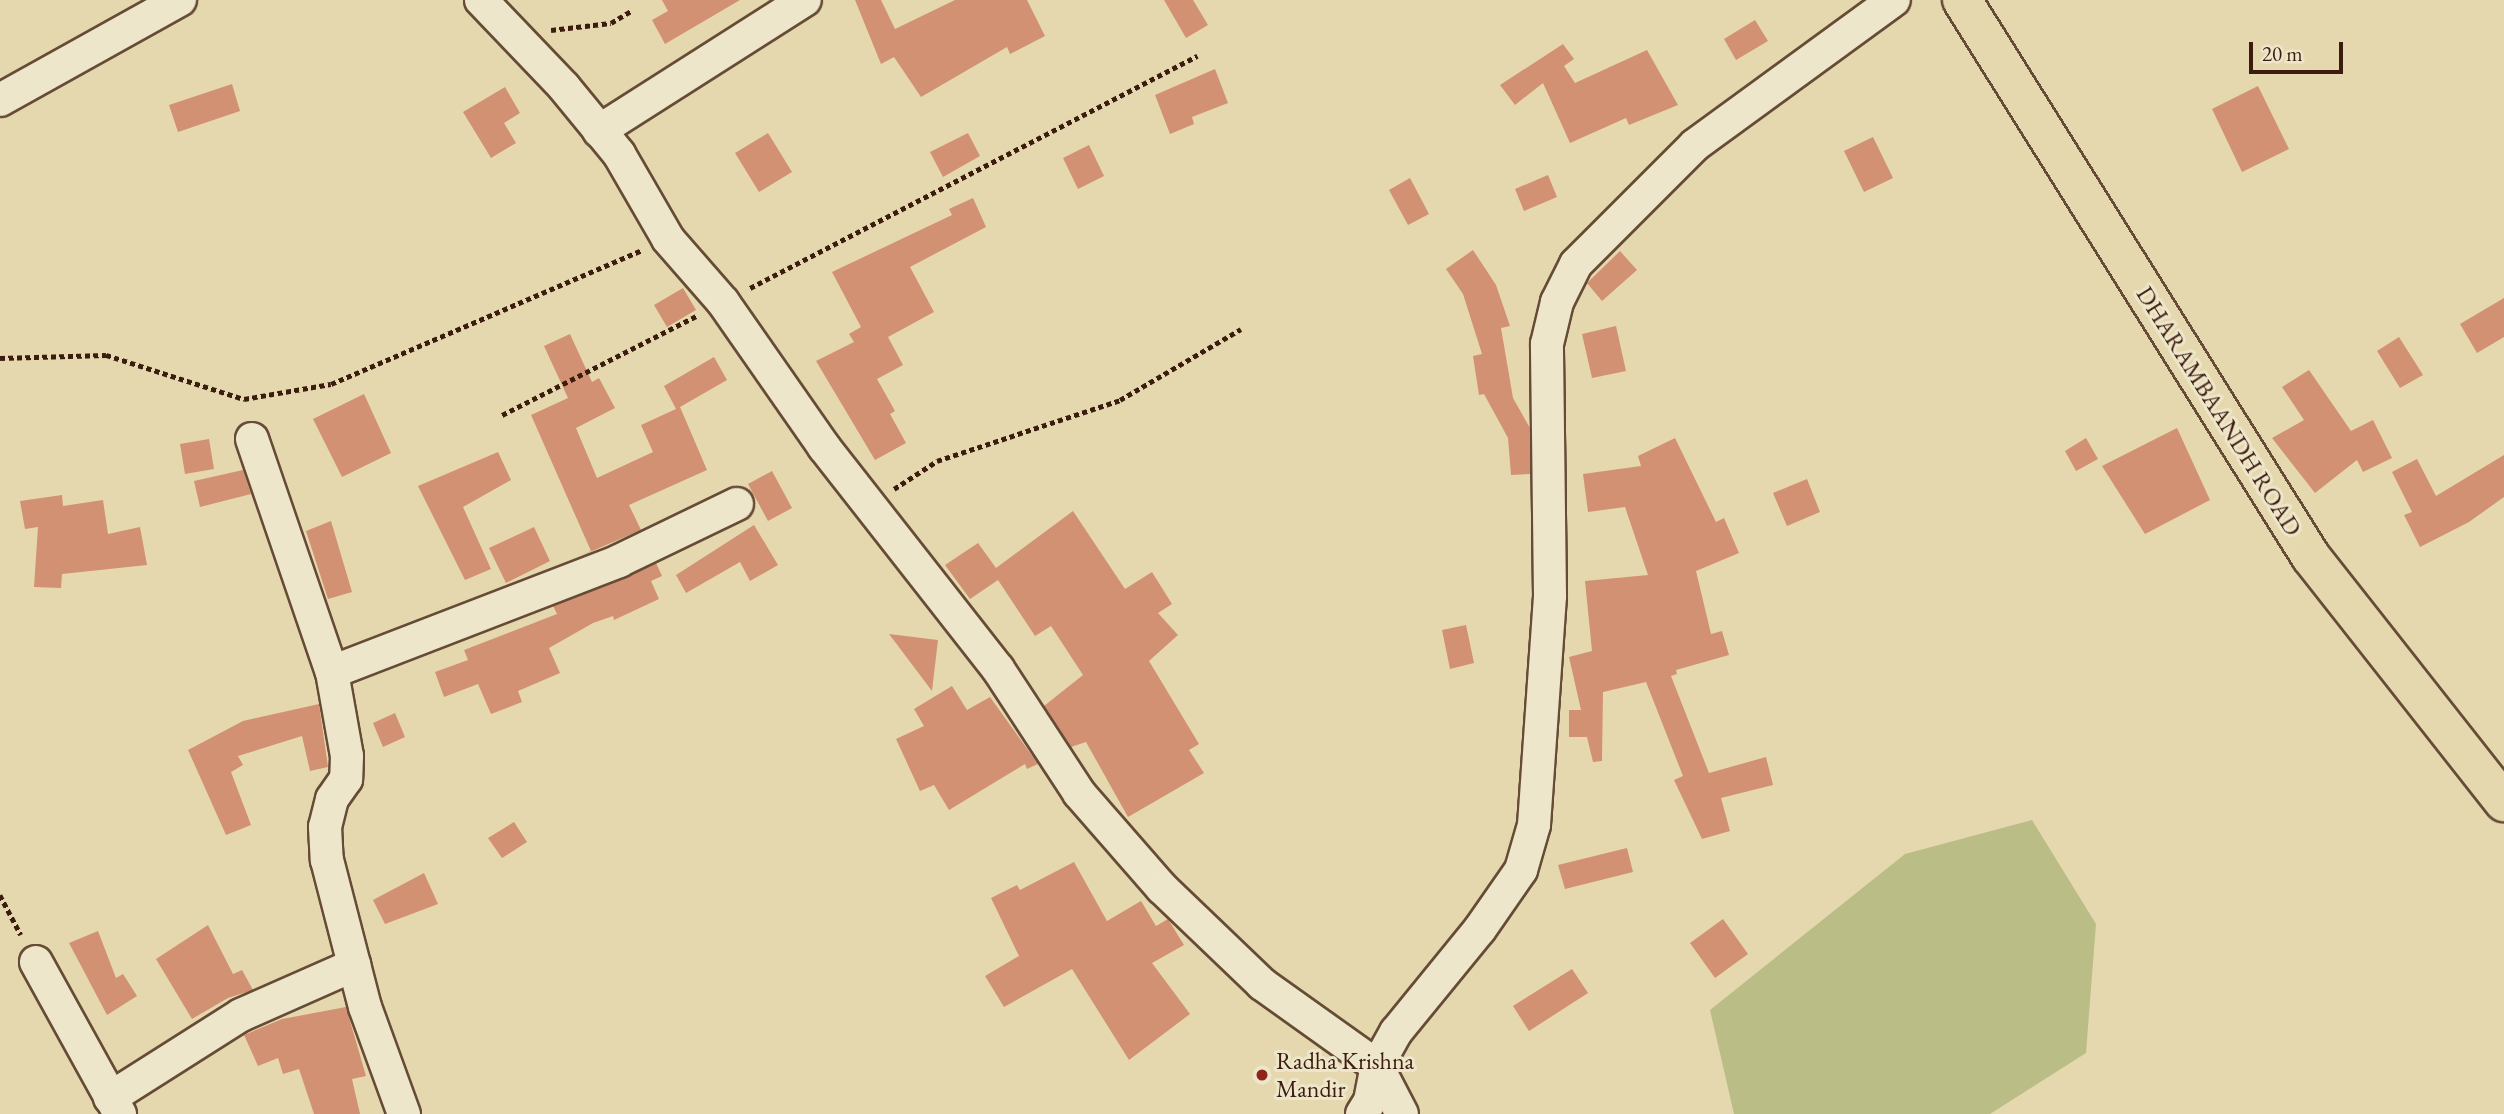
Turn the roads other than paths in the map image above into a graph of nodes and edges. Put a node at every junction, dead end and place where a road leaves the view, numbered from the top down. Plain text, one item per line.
1 (180, 0) edge
2 (481, 0) edge
3 (805, 0) edge
4 (1894, 0) edge
5 (1962, 0) edge
6 (0, 100) edge
7 (599, 131) junction
8 (252, 439) dead end
9 (737, 504) dead end
10 (332, 672) junction
11 (2504, 802) edge
12 (36, 962) road end
13 (354, 965) junction
14 (1377, 1066) junction
15 (115, 1106) edge
16 (404, 1114) edge
17 (1363, 1114) edge
18 (1402, 1114) edge

1 - 6 street
2 - 7 street
3 - 7 street
4 - 14 street
5 - 11 main road, DHARAMBAANDH ROAD
7 - 14 street
8 - 10 street
9 - 10 street
10 - 13 street
12 - 15 street
13 - 15 street
13 - 16 street
14 - 17 street
14 - 18 street

